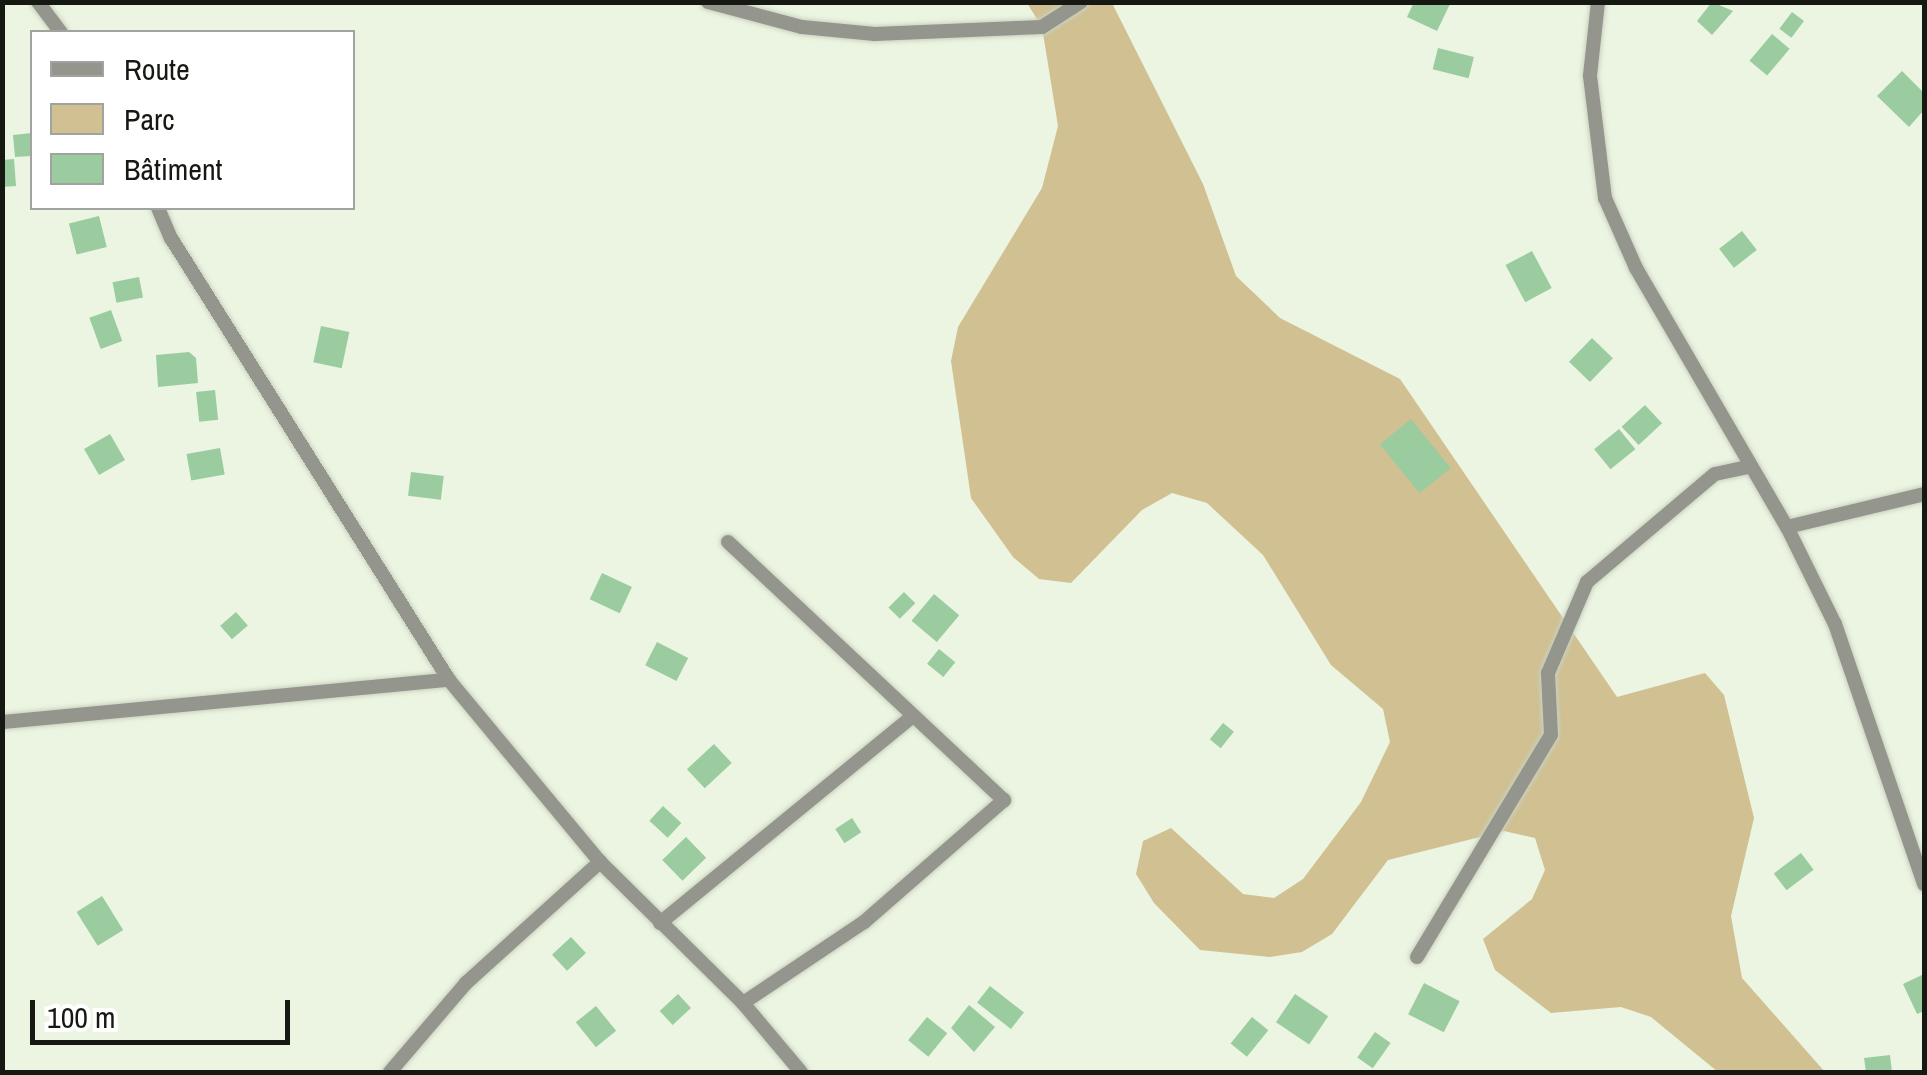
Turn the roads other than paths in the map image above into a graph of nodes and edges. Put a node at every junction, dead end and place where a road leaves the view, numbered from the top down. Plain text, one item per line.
1 (38, 2) edge
2 (708, 2) edge
3 (1081, 2) edge
4 (1598, 2) edge
5 (59, 30) edge
6 (159, 210) edge
7 (1748, 468) junction
8 (1924, 494) edge
9 (1787, 527) junction
10 (728, 542) dead end
11 (448, 680) junction
12 (913, 716) junction
13 (2, 722) edge
14 (600, 862) junction
15 (1924, 884) edge
16 (660, 922) junction
17 (1417, 957) dead end
18 (743, 1003) junction
19 (390, 1072) edge
20 (801, 1072) edge

1 - 5 street
2 - 3 street
4 - 7 street
6 - 11 street
7 - 9 street
7 - 17 street
8 - 9 street
9 - 15 street
10 - 12 street
11 - 13 street
11 - 14 street
12 - 16 street
12 - 18 street
14 - 16 street
14 - 19 street
16 - 18 street
18 - 20 street

